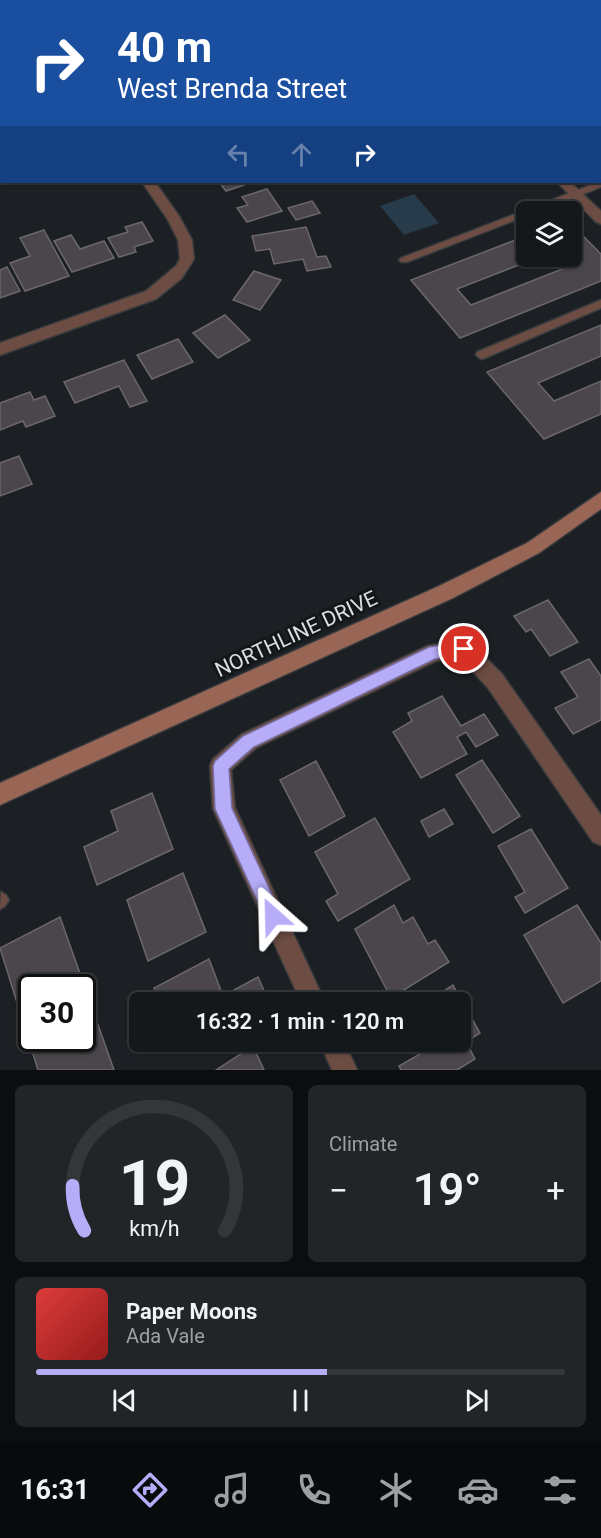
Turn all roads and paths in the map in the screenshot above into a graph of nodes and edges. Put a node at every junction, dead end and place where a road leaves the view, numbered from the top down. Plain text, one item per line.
1 (149, 183) edge
2 (564, 183) edge
3 (601, 184) edge
4 (575, 194) junction
5 (557, 201) edge
6 (516, 217) edge
7 (601, 219) edge
8 (404, 260) dead end
9 (601, 304) edge
10 (0, 349) edge
11 (481, 355) dead end
12 (601, 499) edge
13 (0, 794) edge
14 (601, 834) edge
15 (308, 992) edge
16 (337, 1052) edge
17 (345, 1070) edge

1 - 10 street
2 - 4 street
3 - 4 lane
4 - 5 lane
4 - 7 street
6 - 8 lane
9 - 11 lane
12 - 13 street, NORTHLINE DRIVE
14 - 15 street
16 - 17 street

